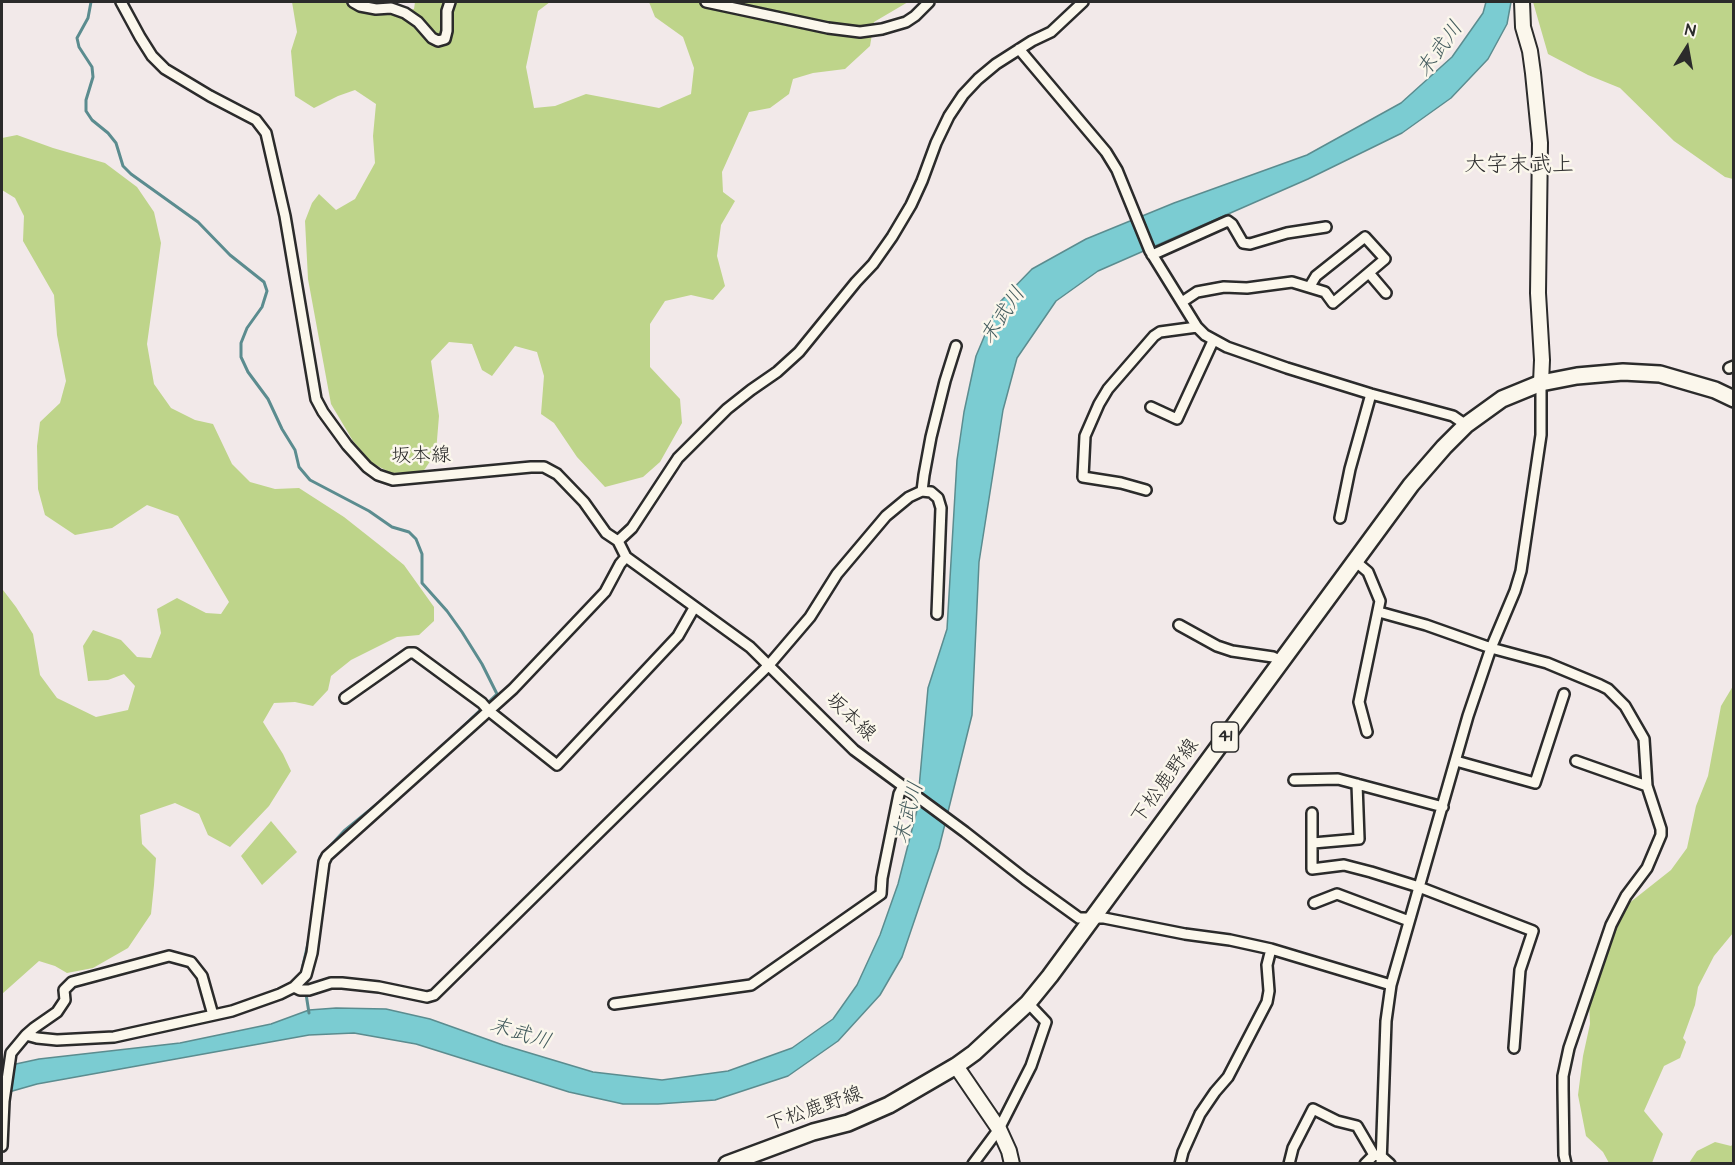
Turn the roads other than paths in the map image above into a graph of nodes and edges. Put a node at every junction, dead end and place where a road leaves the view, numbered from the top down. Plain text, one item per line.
1 (121, 2) edge
2 (353, 2) edge
3 (450, 2) edge
4 (706, 2) edge
5 (929, 2) edge
6 (1083, 2) edge
7 (1522, 2) edge
8 (1019, 50) junction
9 (1326, 227) dead end
10 (1151, 253) junction
11 (1368, 273) junction
12 (1310, 286) junction
13 (1386, 293) dead end
14 (1182, 302) junction
15 (1197, 327) junction
16 (1213, 341) junction
17 (956, 346) dead end
18 (1541, 383) junction
19 (1371, 394) junction
20 (1734, 399) edge
21 (1151, 407) dead end
22 (1467, 425) junction
23 (1146, 490) dead end
24 (922, 491) junction
25 (1340, 518) dead end
26 (618, 541) junction
27 (626, 557) junction
28 (1355, 561) junction
29 (694, 608) junction
30 (1378, 612) junction
31 (937, 615) dead end
32 (1179, 625) dead end
33 (1491, 648) junction
34 (1281, 661) junction
35 (770, 665) junction
36 (1564, 694) dead end
37 (345, 698) dead end
38 (486, 708) junction
39 (1367, 732) dead end
40 (1456, 761) junction
41 (1576, 761) dead end
42 (1294, 780) dead end
43 (1357, 784) junction
44 (1647, 786) junction
45 (906, 788) junction
46 (1443, 807) junction
47 (1312, 813) dead end
48 (1313, 843) junction
49 (1419, 887) junction
50 (1314, 903) dead end
51 (1092, 918) junction
52 (1409, 921) junction
53 (1271, 948) junction
54 (1391, 985) junction
55 (301, 989) junction
56 (1028, 1003) junction
57 (614, 1004) dead end
58 (213, 1015) junction
59 (26, 1035) junction
60 (1514, 1048) dead end
61 (956, 1066) junction
62 (999, 1129) junction
63 (2, 1146) edge
64 (1378, 1158) edge
65 (727, 1164) edge
66 (973, 1164) edge
67 (1012, 1164) edge
68 (1180, 1164) edge
69 (1289, 1164) edge
70 (1365, 1164) edge
71 (1390, 1164) edge
72 (1566, 1164) edge

1 - 26 street, 坂本線
2 - 3 street
4 - 5 street
6 - 8 street
7 - 18 street
8 - 10 street
8 - 26 street
9 - 10 street
10 - 14 street
11 - 12 street
11 - 12 street
11 - 13 street
12 - 14 street
14 - 15 street
15 - 16 street
15 - 23 street
16 - 19 street
16 - 21 street
17 - 24 street
18 - 20 main road, 下松鹿野線 / 41
18 - 22 main road, 下松鹿野線 / 41
18 - 33 street
19 - 22 street
19 - 25 street
22 - 28 main road, 下松鹿野線 / 41
24 - 31 street
24 - 35 street
26 - 27 street, 坂本線
27 - 29 street, 坂本線
27 - 38 street
28 - 30 street
28 - 34 main road, 下松鹿野線 / 41
29 - 35 street, 坂本線
29 - 38 street
30 - 33 street
30 - 39 street
32 - 34 street
33 - 40 street
33 - 44 street
34 - 51 main road, 下松鹿野線 / 41
35 - 45 street, 坂本線
35 - 55 street
36 - 40 street
37 - 38 street
38 - 55 street
40 - 46 street
41 - 44 street
42 - 43 street
43 - 46 street
43 - 48 street
44 - 72 street
45 - 51 street, 坂本線
45 - 57 street
46 - 49 street
47 - 48 street
48 - 49 street
49 - 52 street
49 - 60 street
50 - 52 street
51 - 53 street
51 - 56 main road, 下松鹿野線 / 41
52 - 54 street
53 - 54 street
53 - 68 street
54 - 64 street
55 - 58 street
56 - 61 main road, 下松鹿野線 / 41
56 - 62 street
58 - 59 street
58 - 59 street
59 - 63 street
61 - 62 street
61 - 65 main road, 下松鹿野線 / 41
62 - 66 street
62 - 67 street
64 - 69 street
64 - 70 street
64 - 71 street

